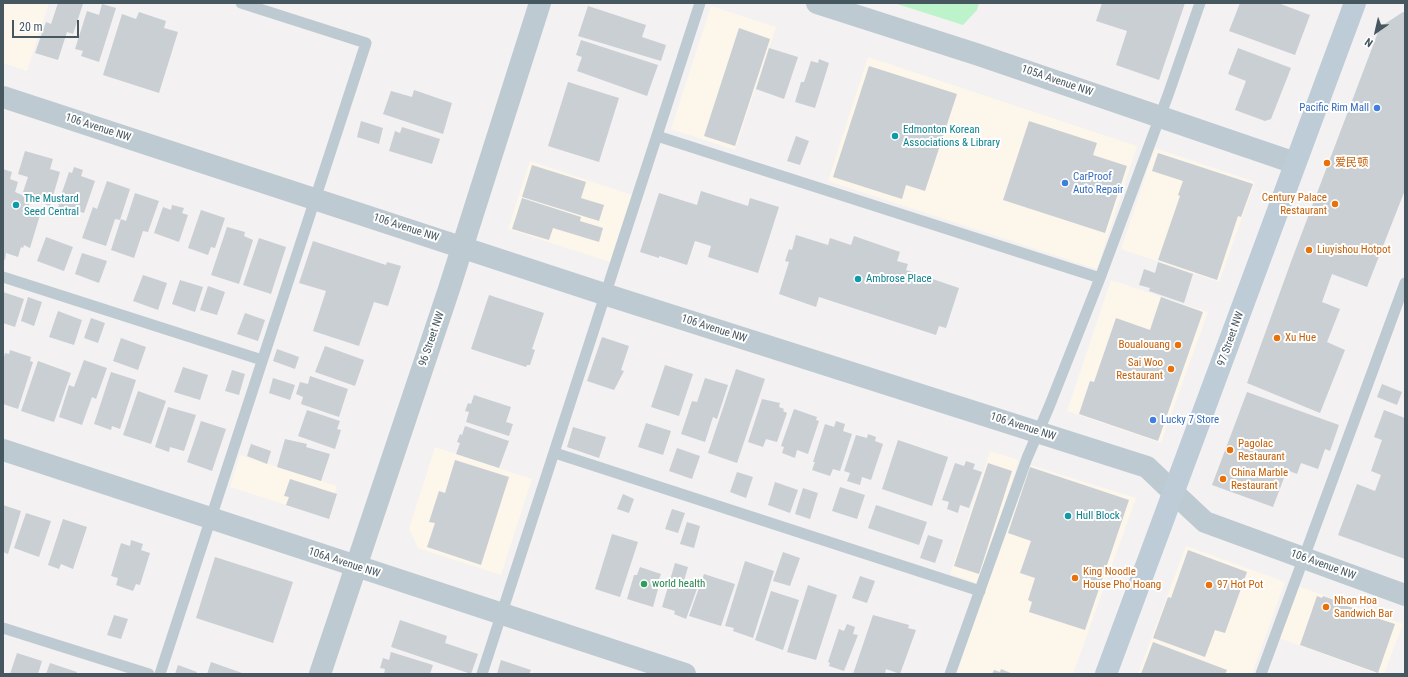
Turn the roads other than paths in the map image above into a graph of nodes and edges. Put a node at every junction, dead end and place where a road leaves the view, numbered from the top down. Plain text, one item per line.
1 (241, 3) edge
2 (540, 3) edge
3 (700, 3) edge
4 (817, 3) edge
5 (1200, 3) edge
6 (1355, 3) edge
7 (3, 97) edge
8 (1160, 116) junction
9 (657, 136) junction
10 (1296, 163) junction
11 (314, 199) junction
12 (462, 247) junction
13 (3, 277) edge
14 (1100, 278) junction
15 (1405, 283) edge
16 (604, 294) junction
17 (262, 360) junction
18 (1038, 432) junction
19 (3, 450) edge
20 (555, 453) junction
21 (1174, 493) junction
22 (210, 519) junction
23 (1304, 558) junction
24 (355, 566) junction
25 (980, 591) junction
26 (1405, 595) edge
27 (501, 615) junction
28 (3, 628) edge
29 (149, 674) edge
30 (160, 674) edge
31 (320, 674) edge
32 (482, 674) edge
33 (685, 674) edge
34 (950, 674) edge
35 (1106, 674) edge
36 (1261, 674) edge

1 - 11 lane
2 - 12 street, 96 Street NW
3 - 9 lane
4 - 8 street, 105A Avenue NW
5 - 8 lane
6 - 10 main road, 97 Street NW
7 - 11 street, 106 Avenue NW
8 - 10 street, 105A Avenue NW
8 - 14 lane
9 - 14 lane
9 - 16 lane
10 - 21 main road, 97 Street NW
11 - 12 street, 106 Avenue NW
11 - 17 lane
12 - 16 street, 106 Avenue NW
12 - 24 street, 96 Street NW
13 - 17 lane
14 - 18 lane
15 - 23 lane
16 - 18 street, 106 Avenue NW
16 - 20 lane
17 - 22 lane
18 - 21 street, 106 Avenue NW
18 - 25 lane
19 - 22 street, 106A Avenue NW
20 - 25 lane
20 - 27 lane
21 - 23 street, 106 Avenue NW
21 - 35 main road, 97 Street NW
22 - 24 street, 106A Avenue NW
22 - 30 lane
23 - 26 street, 106 Avenue NW
23 - 36 lane
24 - 27 street, 106A Avenue NW
24 - 31 street, 96 Street NW
25 - 34 lane
27 - 32 lane
27 - 33 street, 106A Avenue NW
28 - 29 lane

